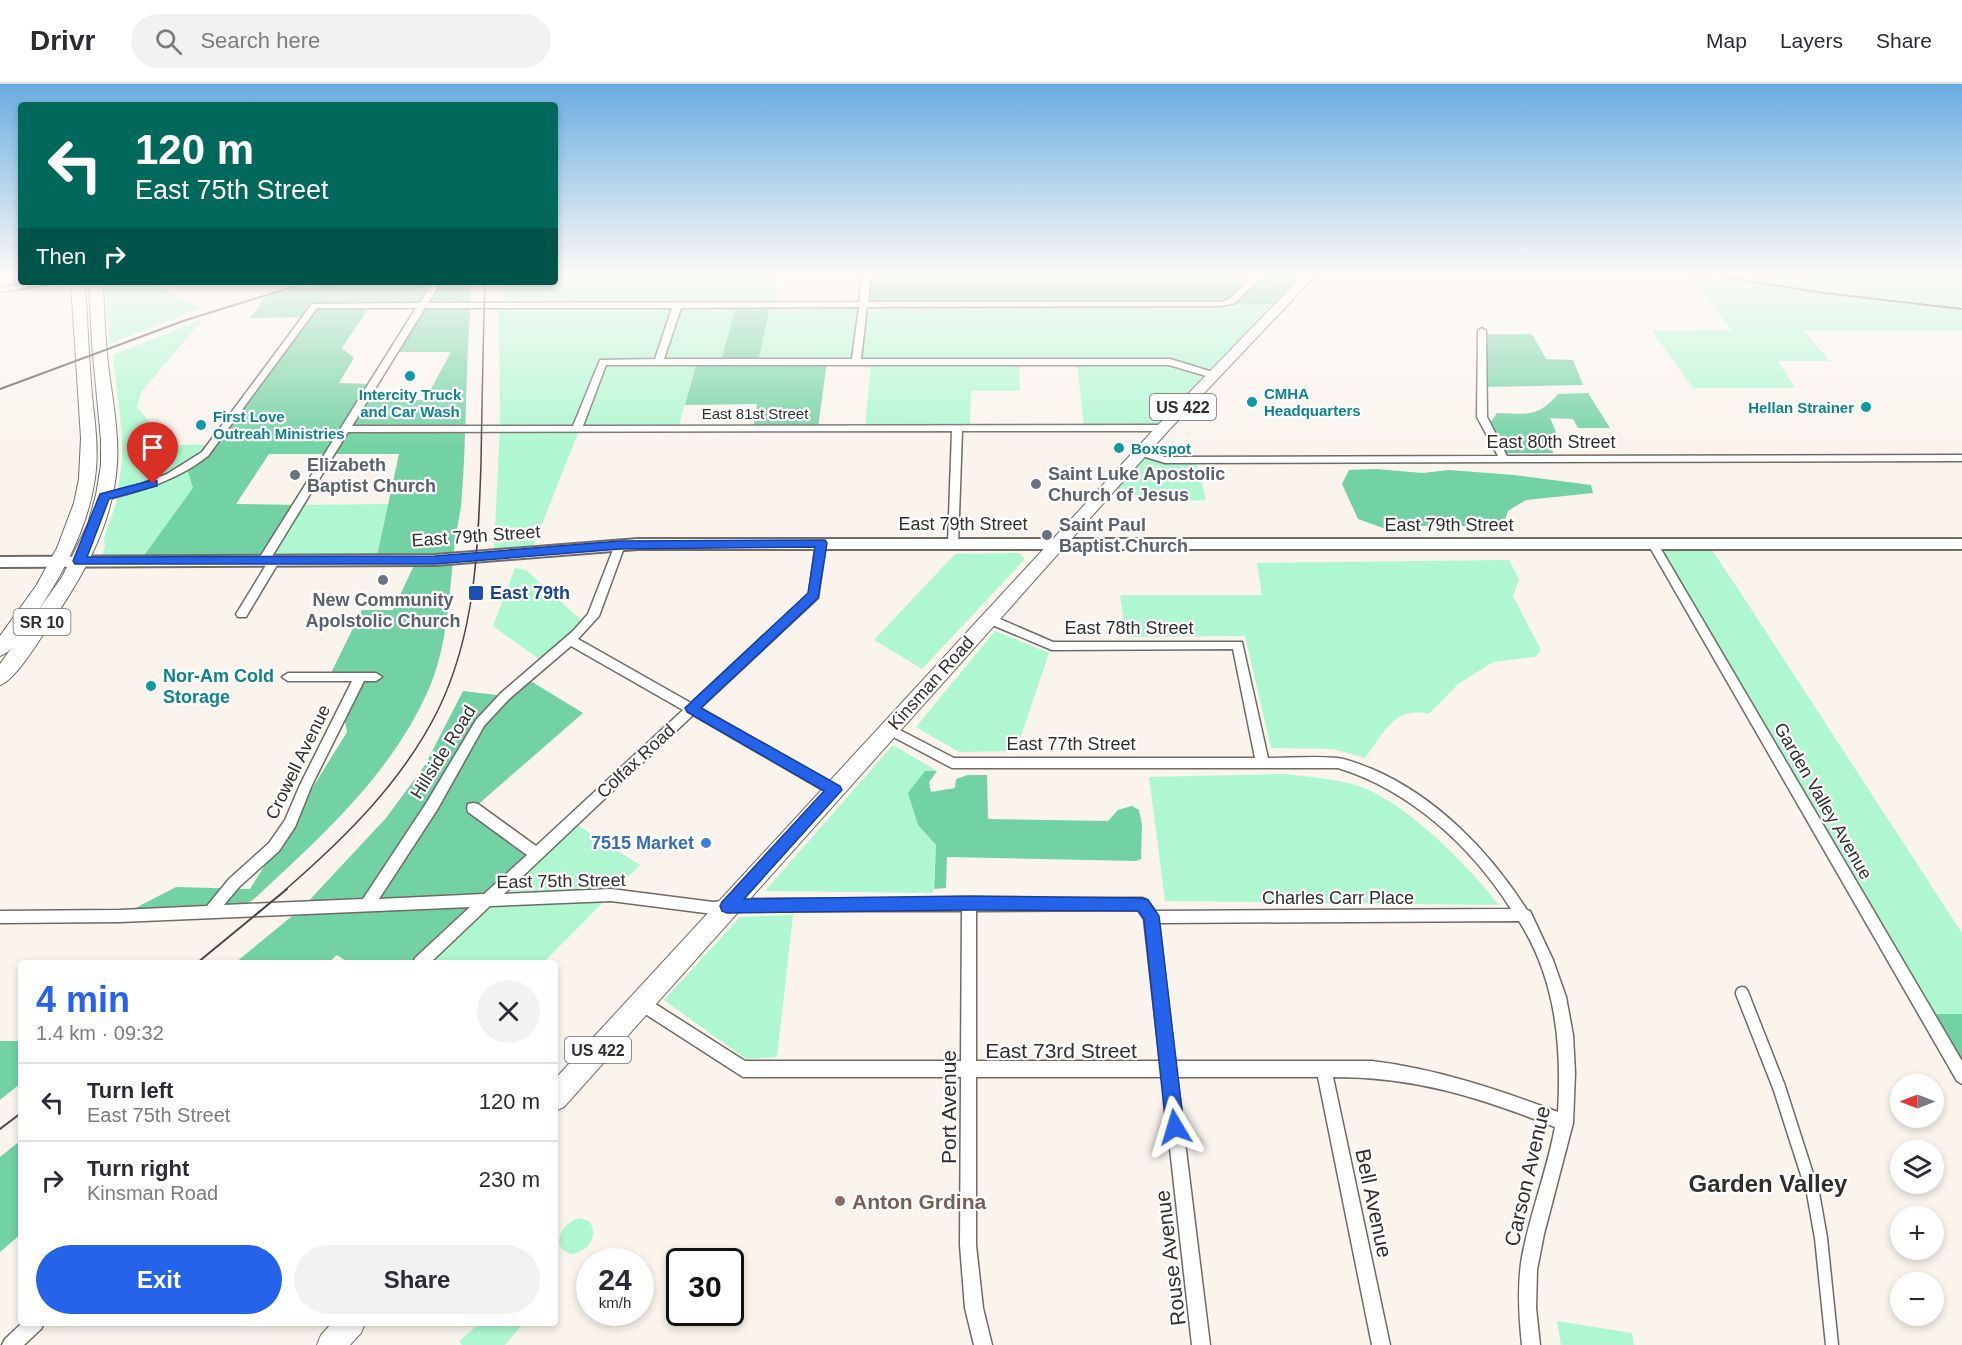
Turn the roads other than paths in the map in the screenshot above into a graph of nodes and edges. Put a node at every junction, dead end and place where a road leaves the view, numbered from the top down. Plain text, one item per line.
1 (1482, 331) dead end
2 (81, 332) edge
3 (100, 332) edge
4 (296, 332) edge
5 (406, 332) edge
6 (669, 332) edge
7 (860, 332) edge
8 (1255, 332) edge
9 (659, 362) junction
10 (856, 362) junction
11 (1213, 375) junction
12 (957, 427) junction
13 (577, 428) junction
14 (1163, 428) junction
15 (346, 429) junction
16 (1142, 453) junction
17 (1962, 458) edge
18 (1504, 459) junction
19 (104, 497) junction
20 (821, 543) junction
21 (953, 543) junction
22 (1653, 544) junction
23 (1962, 544) edge
24 (620, 545) junction
25 (1058, 546) junction
26 (269, 560) junction
27 (79, 561) junction
28 (0, 562) edge
29 (59, 562) junction
30 (242, 614) dead end
31 (989, 620) junction
32 (570, 640) junction
33 (0, 649) edge
34 (288, 676) dead end
35 (360, 676) junction
36 (376, 676) dead end
37 (0, 678) edge
38 (691, 708) junction
39 (888, 729) junction
40 (1262, 761) junction
41 (834, 790) junction
42 (473, 808) dead end
43 (536, 854) junction
44 (488, 899) junction
45 (969, 903) junction
46 (368, 904) junction
47 (727, 906) junction
48 (211, 911) junction
49 (1525, 915) junction
50 (1151, 916) junction
51 (0, 917) edge
52 (423, 960) edge
53 (1742, 993) dead end
54 (641, 1003) junction
55 (1324, 1069) junction
56 (969, 1071) junction
57 (1169, 1071) junction
58 (1962, 1076) edge
59 (558, 1095) edge
60 (1565, 1123) junction
61 (32, 1326) edge
62 (348, 1326) edge
63 (11, 1345) edge
64 (331, 1345) edge
65 (983, 1345) edge
66 (1201, 1345) edge
67 (1381, 1345) edge
68 (1531, 1345) edge
69 (1832, 1345) edge

1 - 18 street
2 - 29 main road, SR 10
3 - 19 main road, SR 10
4 - 19 street
5 - 15 street
6 - 9 street
7 - 10 street
8 - 11 main road, Kinsman Road / US 422
9 - 10 street
9 - 13 street
10 - 11 street
11 - 14 main road, Kinsman Road / US 422
12 - 13 street, East 81st Street
12 - 14 street, East 81st Street
12 - 21 street
13 - 15 street, East 81st Street
14 - 16 main road, Kinsman Road / US 422
15 - 26 street
16 - 18 street, East 80th Street
16 - 25 main road, Kinsman Road / US 422
17 - 18 street, East 80th Street
19 - 27 main road, SR 10
20 - 21 main road, East 79th Street
20 - 24 main road, East 79th Street
20 - 38 street, Colfax Road
21 - 25 main road, East 79th Street
22 - 23 main road, East 79th Street
22 - 25 main road, East 79th Street
22 - 58 street, Garden Valley Avenue
24 - 26 main road, East 79th Street
24 - 32 street, Hillside Road
25 - 31 main road, Kinsman Road / US 422
26 - 27 main road, East 79th Street
26 - 30 street
27 - 29 main road, East 79th Street
27 - 37 main road, SR 10
28 - 29 main road, East 79th Street
29 - 33 main road, SR 10
31 - 39 main road, Kinsman Road / US 422
31 - 40 street, East 78th Street
32 - 38 street
32 - 46 street, Hillside Road
34 - 35 street
35 - 36 street
35 - 48 street, Crowell Avenue
38 - 41 street
38 - 43 street, Colfax Road
39 - 40 street, East 77th Street
39 - 41 main road, Kinsman Road / US 422
40 - 49 street, Carson Avenue
41 - 47 main road, Kinsman Road / US 422
42 - 43 street
43 - 44 street, Colfax Road
44 - 46 street, East 75th Street
44 - 47 street, East 75th Street
44 - 52 street, Colfax Road
45 - 47 street, East 75th Street
45 - 50 street, East 75th Street
45 - 56 street, Port Avenue
46 - 48 street, East 75th Street
47 - 54 main road, Kinsman Road / US 422
48 - 51 street, East 75th Street
49 - 50 street, Charles Carr Place
49 - 60 street, Carson Avenue
50 - 57 street, Rouse Avenue
53 - 69 street
54 - 56 street, East 73rd Street
54 - 59 main road, Kinsman Road / US 422
55 - 57 street, East 73rd Street
55 - 60 street, East 73rd Street
55 - 67 street, Bell Avenue
56 - 57 street, East 73rd Street
56 - 65 street, Port Avenue
57 - 66 street, Rouse Avenue
60 - 68 street, Carson Avenue
61 - 63 street
62 - 64 main road

